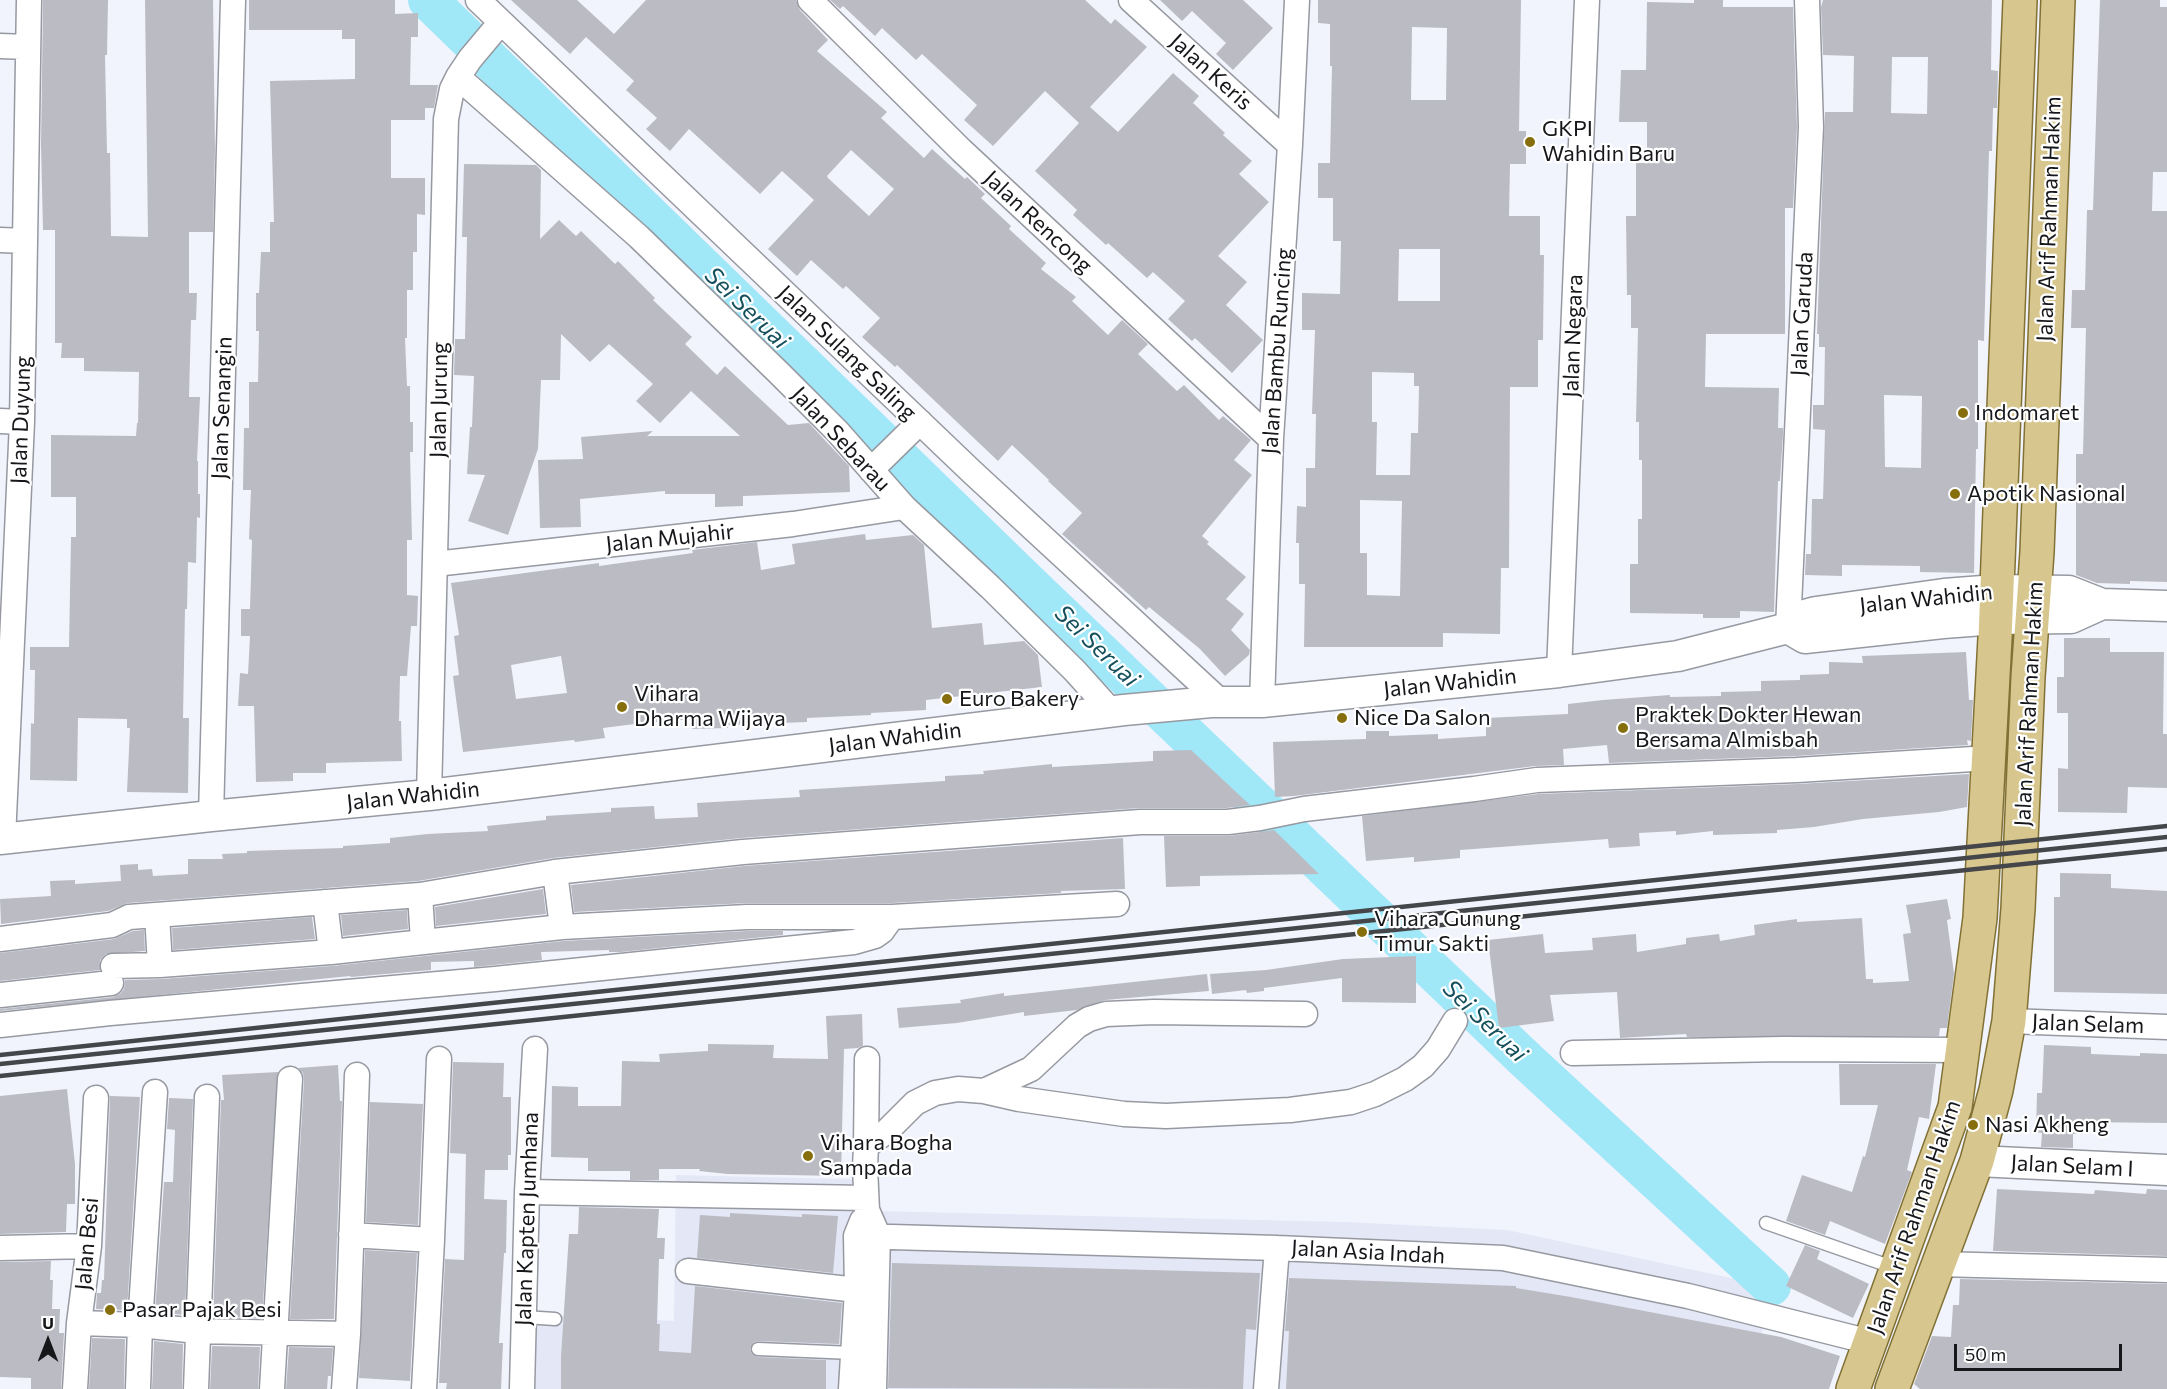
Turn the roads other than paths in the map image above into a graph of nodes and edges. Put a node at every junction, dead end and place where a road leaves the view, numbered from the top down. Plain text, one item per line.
1 (29, 0) edge
2 (233, 0) edge
3 (478, 0) edge
4 (810, 0) edge
5 (1131, 0) edge
6 (1297, 0) edge
7 (1587, 0) edge
8 (1807, 0) edge
9 (2020, 0) edge
10 (2058, 0) edge
11 (496, 28) junction
12 (0, 46) edge
13 (28, 47) junction
14 (464, 68) junction
15 (1290, 145) junction
16 (0, 240) edge
17 (25, 241) junction
18 (11, 422) edge
19 (917, 426) junction
20 (1271, 439) junction
21 (876, 465) junction
22 (904, 507) junction
23 (435, 564) junction
24 (1996, 605) junction
25 (2033, 605) junction
26 (2167, 606) edge
27 (6, 626) edge
28 (1788, 628) junction
29 (1559, 672) junction
30 (1216, 702) junction
31 (1262, 702) junction
32 (1117, 710) junction
33 (1989, 758) junction
34 (429, 795) junction
35 (211, 816) junction
36 (1, 839) edge
37 (555, 872) junction
38 (420, 894) junction
39 (325, 902) junction
40 (1117, 904) dead end
41 (158, 915) junction
42 (892, 917) junction
43 (562, 927) junction
44 (0, 939) edge
45 (423, 941) junction
46 (331, 952) junction
47 (160, 965) junction
48 (0, 995) edge
49 (1305, 1014) dead end
50 (1455, 1021) dead end
51 (2009, 1021) junction
52 (0, 1025) edge
53 (2167, 1027) edge
54 (536, 1049) dead end
55 (1964, 1050) junction
56 (1573, 1053) dead end
57 (439, 1059) dead end
58 (867, 1059) dead end
59 (357, 1075) dead end
60 (290, 1078) dead end
61 (984, 1091) junction
62 (155, 1092) dead end
63 (207, 1097) dead end
64 (96, 1098) dead end
65 (866, 1146) junction
66 (1977, 1161) junction
67 (2167, 1170) edge
68 (527, 1192) junction
69 (866, 1204) junction
70 (1766, 1223) dead end
71 (351, 1235) junction
72 (867, 1235) junction
73 (432, 1239) junction
74 (89, 1246) junction
75 (0, 1248) edge
76 (1277, 1248) junction
77 (1938, 1264) junction
78 (1897, 1269) junction
79 (2167, 1270) edge
80 (688, 1271) dead end
81 (857, 1290) junction
82 (524, 1317) junction
83 (555, 1319) dead end
84 (79, 1323) junction
85 (140, 1325) junction
86 (197, 1331) junction
87 (276, 1331) junction
88 (348, 1334) junction
89 (1870, 1342) junction
90 (758, 1349) dead end
91 (853, 1353) junction
92 (1902, 1383) edge
93 (75, 1389) edge
94 (138, 1389) edge
95 (196, 1389) edge
96 (272, 1389) edge
97 (344, 1389) edge
98 (424, 1389) edge
99 (522, 1389) edge
100 (851, 1389) edge
101 (874, 1389) edge
102 (1266, 1389) edge
103 (1853, 1389) edge

1 - 13 street, Jalan Duyung
2 - 35 street, Jalan Senangin
3 - 11 street, Jalan Sulang Saling
4 - 20 street, Jalan Rencong
5 - 15 street, Jalan Keris
6 - 15 street, Jalan Bambu Runcing
7 - 29 street, Jalan Negara
8 - 28 street, Jalan Garuda
9 - 24 main road, Jalan Arif Rahman Hakim
10 - 25 main road, Jalan Arif Rahman Hakim
11 - 14 street, Jalan Jurung
11 - 19 street, Jalan Sulang Saling
12 - 13 street
13 - 17 street, Jalan Duyung
14 - 21 street, Jalan Sebarau
14 - 23 street, Jalan Jurung
15 - 20 street, Jalan Bambu Runcing
16 - 17 street
17 - 18 street, Jalan Duyung
18 - 27 street, Jalan Duyung
19 - 21 street
19 - 30 street, Jalan Sulang Saling
20 - 31 street, Jalan Bambu Runcing
21 - 22 street, Jalan Sebarau
22 - 23 street, Jalan Mujahir
22 - 32 street, Jalan Sebarau
23 - 34 street, Jalan Jurung
24 - 25 street, Jalan Wahidin
24 - 28 street, Jalan Wahidin
24 - 33 main road, Jalan Arif Rahman Hakim
25 - 26 street, Jalan Wahidin
25 - 51 main road, Jalan Arif Rahman Hakim
27 - 36 street, Jalan Duyung
28 - 29 street, Jalan Wahidin
29 - 31 street, Jalan Wahidin
30 - 31 street, Jalan Wahidin
30 - 32 street, Jalan Wahidin
32 - 34 street, Jalan Wahidin
33 - 37 street
33 - 55 main road, Jalan Arif Rahman Hakim
34 - 35 street, Jalan Wahidin
35 - 36 street, Jalan Wahidin
37 - 38 street
37 - 43 street
38 - 39 street
38 - 45 street
39 - 41 street
39 - 46 street
40 - 42 street
41 - 44 street
41 - 47 street
42 - 43 street
42 - 52 street
43 - 45 street
45 - 46 street
46 - 47 street
47 - 48 street
49 - 61 street
50 - 61 street
51 - 53 street, Jalan Selam
51 - 66 main road, Jalan Arif Rahman Hakim
54 - 68 street, Jalan Kapten Jumhana
55 - 56 street
55 - 78 main road, Jalan Arif Rahman Hakim
57 - 73 street
58 - 65 street
59 - 71 street
60 - 87 street
61 - 65 street
62 - 85 street
63 - 86 street
64 - 74 street, Jalan Besi
65 - 69 street
66 - 67 street, Jalan Selam I
66 - 77 main road, Jalan Arif Rahman Hakim
68 - 69 street
68 - 82 street, Jalan Kapten Jumhana
69 - 72 street
70 - 78 lane
71 - 73 street
71 - 88 street
72 - 76 street, Jalan Asia Indah
72 - 81 street
72 - 101 street
73 - 98 street
74 - 75 street
74 - 84 street, Jalan Besi
76 - 89 street, Jalan Asia Indah
76 - 102 street
77 - 79 street
77 - 92 main road, Jalan Arif Rahman Hakim
78 - 89 main road, Jalan Arif Rahman Hakim
80 - 81 street
81 - 91 street
82 - 83 lane
82 - 99 street, Jalan Kapten Jumhana
84 - 85 street
84 - 93 street, Jalan Besi
85 - 86 street
85 - 94 street
86 - 87 street
86 - 95 street
87 - 88 street
87 - 96 street
88 - 97 street
89 - 103 main road, Jalan Arif Rahman Hakim
90 - 91 lane
91 - 100 street

